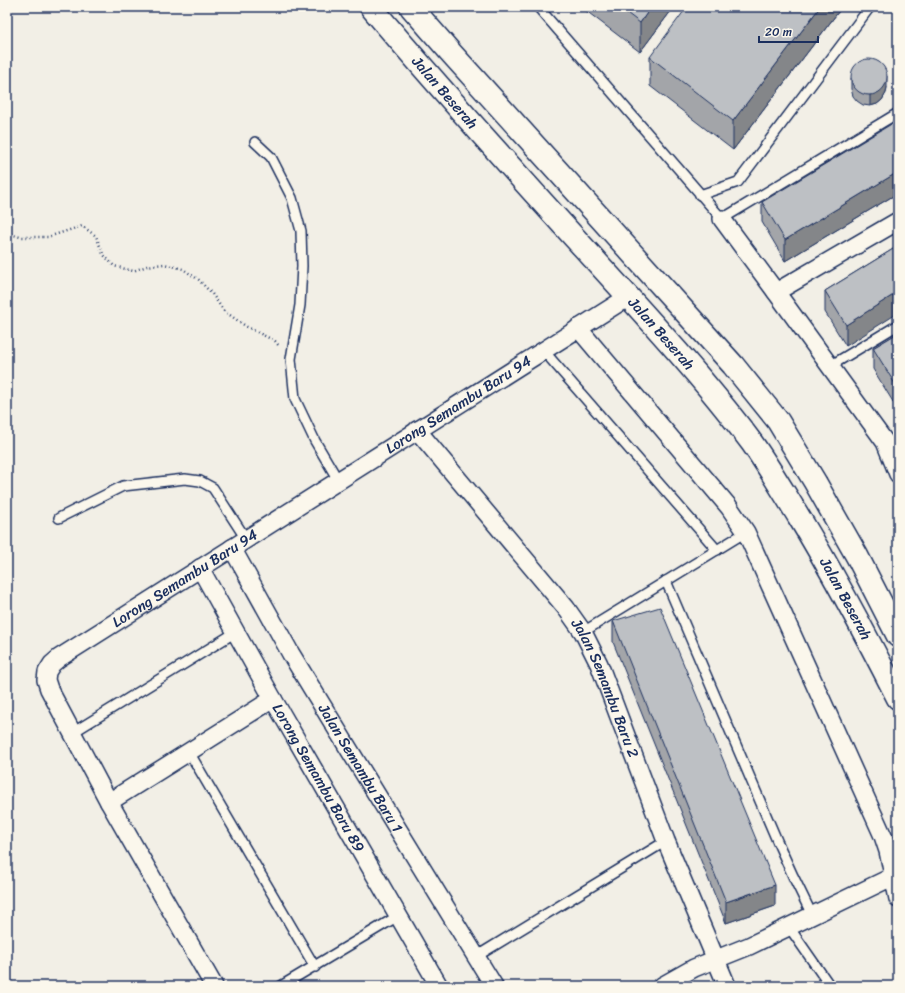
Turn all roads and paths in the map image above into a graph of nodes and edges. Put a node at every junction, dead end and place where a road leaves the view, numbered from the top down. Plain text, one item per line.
1 (370, 7) edge
2 (411, 7) edge
3 (538, 7) edge
4 (870, 7) edge
5 (898, 113) edge
6 (255, 142) dead end
7 (700, 195) junction
8 (722, 219) junction
9 (898, 221) edge
10 (7, 233) edge
11 (776, 292) junction
12 (628, 297) junction
13 (898, 325) edge
14 (578, 328) junction
15 (543, 350) junction
16 (291, 359) junction
17 (830, 366) junction
18 (417, 430) junction
19 (891, 438) edge
20 (898, 474) edge
21 (338, 480) junction
22 (59, 518) dead end
23 (746, 532) junction
24 (239, 543) junction
25 (717, 550) junction
26 (200, 568) junction
27 (666, 581) junction
28 (236, 632) junction
29 (583, 632) junction
30 (898, 636) edge
31 (898, 698) edge
32 (273, 699) junction
33 (72, 733) junction
34 (189, 752) junction
35 (109, 802) junction
36 (666, 841) junction
37 (895, 875) edge
38 (898, 899) edge
39 (812, 915) junction
40 (398, 916) junction
41 (789, 927) junction
42 (477, 956) junction
43 (716, 960) junction
44 (315, 966) junction
45 (488, 984) edge
46 (214, 986) edge
47 (281, 986) edge
48 (439, 986) edge
49 (662, 986) edge
50 (727, 986) edge
51 (830, 986) edge

1 - 12 highway, Jalan Beserah
2 - 30 highway, Jalan Beserah
3 - 7 lane
4 - 7 lane
5 - 8 lane
6 - 16 lane
7 - 8 lane
8 - 11 street
9 - 11 street
10 - 16 path
11 - 17 street
12 - 14 street, Lorong Semambu Baru 94
12 - 31 highway, Jalan Beserah
13 - 17 lane
14 - 15 street, Lorong Semambu Baru 94
14 - 23 street
15 - 18 street, Lorong Semambu Baru 94
15 - 25 lane
16 - 21 lane
17 - 19 street
18 - 21 street, Lorong Semambu Baru 94
18 - 29 street, Jalan Semambu Baru 2
19 - 20 street
21 - 24 street, Lorong Semambu Baru 94
22 - 24 lane
23 - 25 lane
23 - 37 street
24 - 26 street, Lorong Semambu Baru 94
24 - 42 street, Jalan Semambu Baru 1
25 - 27 lane
26 - 28 street, Lorong Semambu Baru 89
26 - 33 street, Lorong Semambu Baru 94
27 - 29 lane
27 - 39 lane
28 - 32 street, Lorong Semambu Baru 89
28 - 33 lane
29 - 36 street, Jalan Semambu Baru 2
32 - 34 street
32 - 40 street, Lorong Semambu Baru 89
33 - 35 street, Lorong Semambu Baru 94
34 - 35 street
34 - 44 lane
35 - 46 street, Lorong Semambu Baru 94
36 - 42 lane
36 - 43 street, Jalan Semambu Baru 2
37 - 38 street
37 - 39 street
39 - 41 street
40 - 44 lane
40 - 48 street, Lorong Semambu Baru 89
41 - 43 street
41 - 51 lane
42 - 45 street, Jalan Semambu Baru 1
43 - 49 street
43 - 50 street, Jalan Semambu Baru 2
44 - 47 lane

